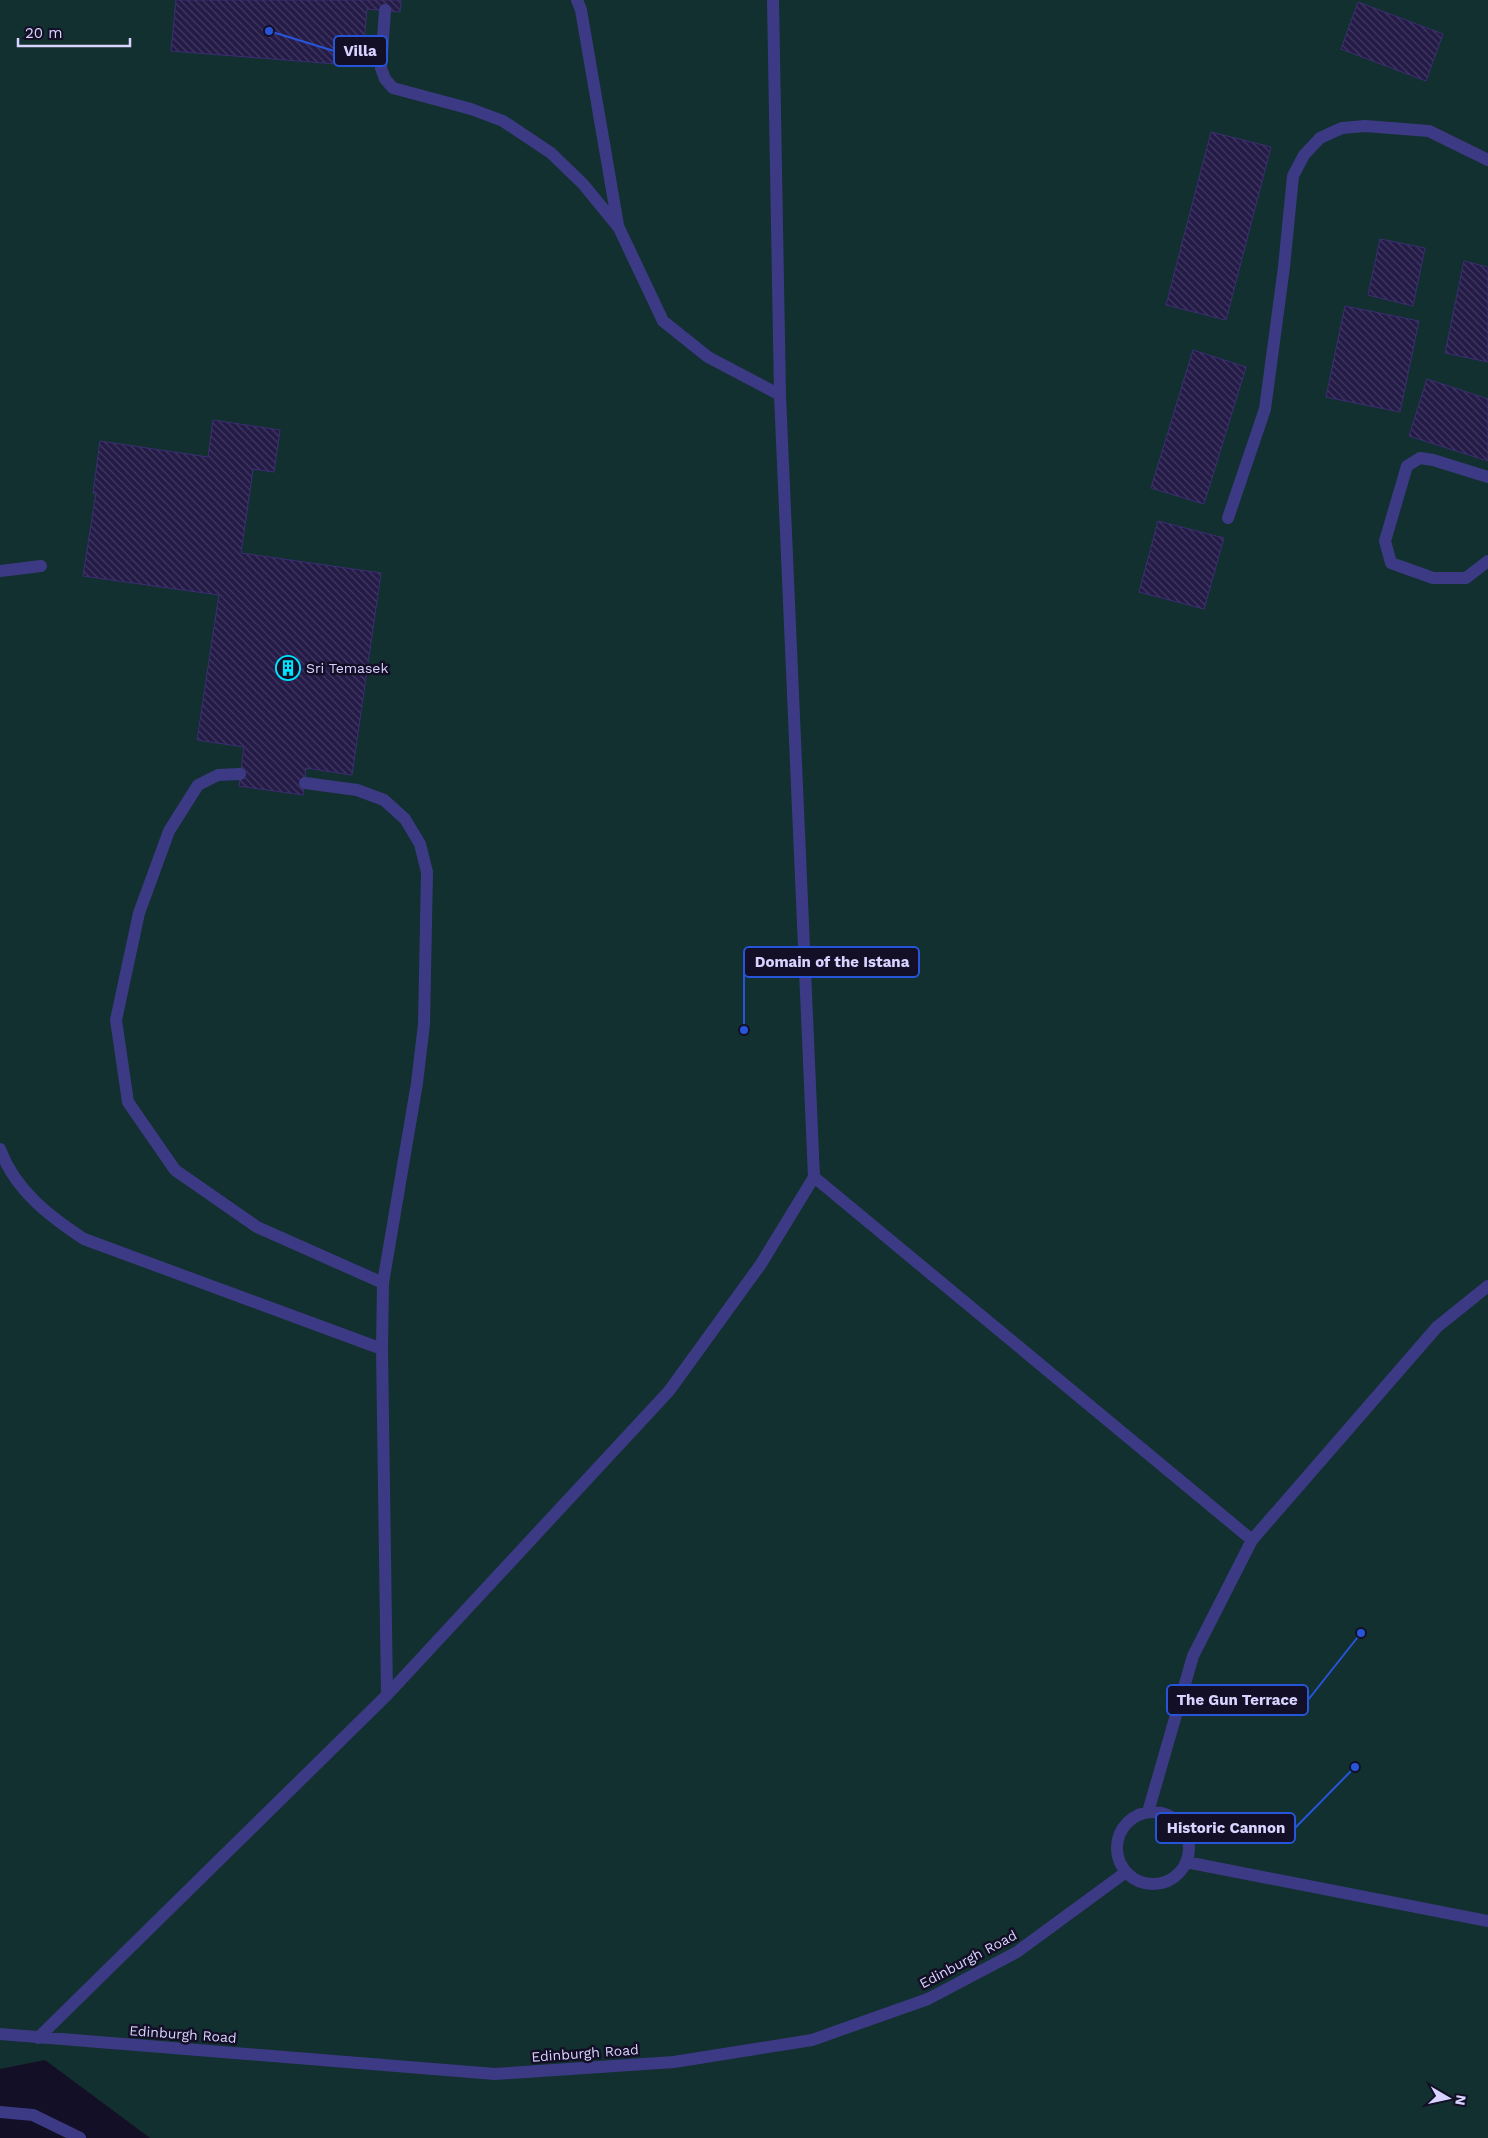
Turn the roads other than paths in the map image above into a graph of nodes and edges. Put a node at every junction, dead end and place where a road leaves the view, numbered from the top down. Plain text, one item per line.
1 (577, 0) edge
2 (773, 0) edge
3 (385, 10) dead end
4 (1487, 156) edge
5 (619, 228) junction
6 (780, 394) junction
7 (1488, 477) edge
8 (1228, 518) dead end
9 (1488, 561) edge
10 (41, 566) dead end
11 (0, 571) edge
12 (240, 774) dead end
13 (305, 784) dead end
14 (0, 1149) edge
15 (814, 1177) junction
16 (383, 1283) junction
17 (1488, 1286) edge
18 (382, 1349) junction
19 (1252, 1540) junction
20 (387, 1695) junction
21 (1148, 1812) junction
22 (1186, 1862) junction
23 (1126, 1872) junction
24 (1488, 1921) edge
25 (0, 2034) edge
26 (38, 2038) junction
27 (0, 2112) edge
28 (80, 2138) edge

1 - 5 street
2 - 6 street
3 - 5 street
4 - 8 street
5 - 6 street
6 - 15 street
7 - 9 street
10 - 11 street
12 - 16 street
13 - 16 street
14 - 18 street
15 - 19 street
15 - 20 street
16 - 18 street
17 - 19 street
18 - 20 street
19 - 21 street
20 - 26 street
21 - 22 street
21 - 23 street
22 - 23 street
22 - 24 street
23 - 26 street, Edinburgh Road
25 - 26 street, Edinburgh Road
27 - 28 street

